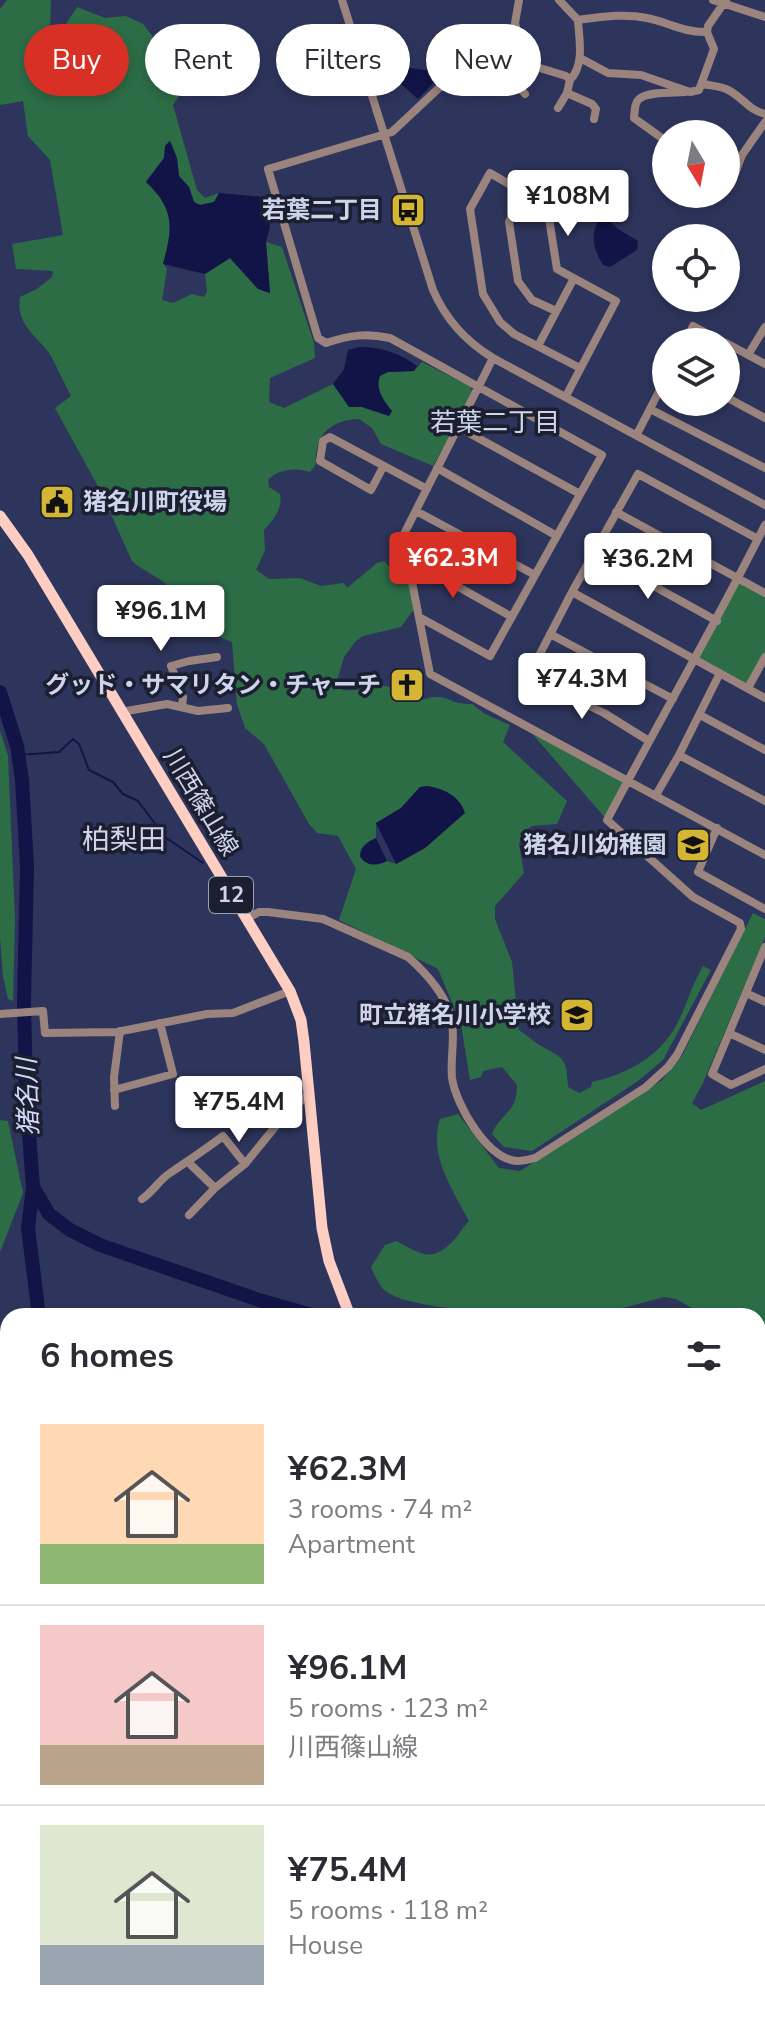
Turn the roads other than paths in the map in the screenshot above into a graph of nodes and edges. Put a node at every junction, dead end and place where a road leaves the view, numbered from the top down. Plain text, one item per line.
1 (342, 0) edge
2 (519, 0) edge
3 (559, 0) edge
4 (713, 0) edge
5 (725, 2) edge
6 (765, 17) edge
7 (578, 20) junction
8 (515, 24) edge
9 (707, 32) junction
10 (580, 58) junction
11 (541, 68) edge
12 (570, 80) junction
13 (703, 84) junction
14 (690, 92) junction
15 (567, 93) junction
16 (430, 96) edge
17 (558, 108) dead end
18 (765, 114) edge
19 (594, 119) dead end
20 (765, 122) edge
21 (652, 131) edge
22 (384, 135) junction
23 (740, 160) edge
24 (522, 191) junction
25 (573, 280) junction
26 (556, 311) junction
27 (765, 327) edge
28 (538, 346) junction
29 (740, 351) edge
30 (748, 355) junction
31 (493, 358) junction
32 (765, 364) edge
33 (580, 368) junction
34 (477, 387) junction
35 (566, 396) junction
36 (652, 405) edge
37 (740, 405) edge
38 (650, 409) junction
39 (765, 418) edge
40 (458, 427) junction
41 (637, 434) junction
42 (383, 467) junction
43 (437, 468) junction
44 (765, 468) edge
45 (427, 489) junction
46 (580, 494) junction
47 (765, 505) edge
48 (416, 511) junction
49 (616, 512) junction
50 (0, 516) edge
51 (765, 525) edge
52 (557, 536) junction
53 (758, 539) junction
54 (594, 553) junction
55 (407, 558) junction
56 (535, 575) junction
57 (738, 579) junction
58 (572, 592) junction
59 (765, 593) edge
60 (419, 617) junction
61 (512, 617) junction
62 (717, 621) junction
63 (550, 634) junction
64 (217, 657) dead end
65 (765, 657) edge
66 (693, 660) junction
67 (720, 673) junction
68 (748, 688) junction
69 (765, 698) edge
70 (673, 699) junction
71 (182, 707) junction
72 (228, 708) dead end
73 (121, 712) junction
74 (700, 715) junction
75 (649, 741) junction
76 (765, 750) edge
77 (679, 755) junction
78 (629, 780) junction
79 (656, 795) junction
80 (765, 801) edge
81 (717, 828) junction
82 (765, 855) edge
83 (765, 909) edge
84 (246, 919) junction
85 (764, 952) edge
86 (290, 991) junction
87 (746, 993) junction
88 (765, 1002) edge
89 (2, 1014) edge
90 (160, 1023) junction
91 (120, 1031) junction
92 (729, 1033) junction
93 (765, 1050) edge
94 (765, 1069) edge
95 (114, 1090) junction
96 (310, 1093) junction
97 (115, 1106) dead end
98 (189, 1163) junction
99 (245, 1164) junction
100 (215, 1188) junction
101 (142, 1199) dead end
102 (189, 1215) dead end
103 (347, 1308) edge
104 (0, 1694) edge
105 (0, 1800) edge

1 - 22 street
2 - 8 street
3 - 7 street
4 - 5 street
5 - 6 street
5 - 9 street
7 - 9 street
7 - 10 street
9 - 13 street
10 - 12 street
10 - 14 street
11 - 12 street
12 - 15 street
13 - 14 street
13 - 18 street
14 - 21 street
15 - 17 street
15 - 19 street
16 - 22 street
20 - 23 street
22 - 31 street
22 - 34 street
24 - 25 street
24 - 26 street
24 - 28 street
25 - 26 street
25 - 33 street
26 - 28 street
27 - 30 street
28 - 33 street
29 - 30 street
30 - 32 street
31 - 34 street
31 - 35 street
33 - 35 street
34 - 40 street
34 - 46 street
35 - 41 street
36 - 38 street
37 - 39 street
38 - 41 street
38 - 44 street
40 - 43 street
40 - 46 street
41 - 47 street
42 - 42 street
42 - 45 street
43 - 45 street
43 - 52 street
45 - 48 street
46 - 52 street
48 - 55 street
48 - 56 street
49 - 53 street
49 - 54 street
49 - 57 street
50 - 73 main road, 川西篠山線 / 12
51 - 53 street
52 - 56 street
53 - 57 street
54 - 58 street
54 - 62 street
55 - 60 street
55 - 61 street
56 - 61 street
57 - 59 street
57 - 62 street
58 - 63 street
58 - 66 street
60 - 61 street
60 - 78 street
62 - 66 street
63 - 70 street
63 - 75 street
64 - 71 street
65 - 68 street
66 - 67 street
66 - 70 street
67 - 68 street
67 - 74 street
68 - 69 street
70 - 75 street
71 - 72 street
71 - 73 street
73 - 84 main road, 川西篠山線 / 12
74 - 76 street
74 - 77 street
75 - 78 street
77 - 79 street
77 - 80 street
78 - 79 street
78 - 84 street
79 - 81 street
81 - 82 street
81 - 83 street
84 - 86 main road, 川西篠山線 / 12
85 - 87 street
86 - 90 street
86 - 96 main road, 川西篠山線 / 12
87 - 88 street
87 - 92 street
89 - 91 street
90 - 91 street
90 - 95 street
91 - 95 street
92 - 93 street
92 - 94 street
95 - 97 street
96 - 99 street
96 - 103 main road, 川西篠山線 / 12
98 - 99 street
98 - 100 street
98 - 101 street
99 - 100 street
100 - 102 street
104 - 105 street

